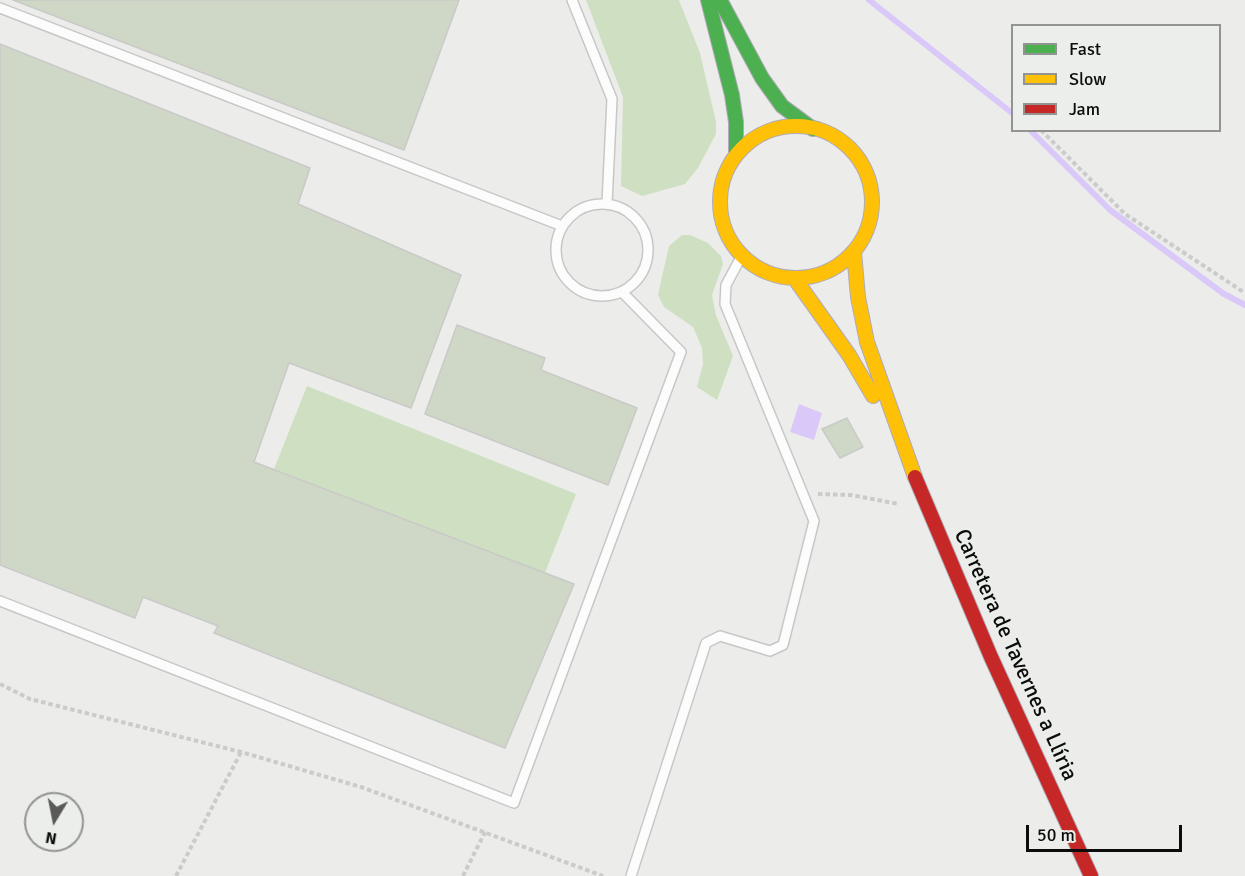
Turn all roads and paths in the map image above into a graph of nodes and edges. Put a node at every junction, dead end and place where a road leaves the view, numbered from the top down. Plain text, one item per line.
1 (572, 0) edge
2 (708, 0) edge
3 (720, 0) edge
4 (0, 8) edge
5 (813, 129) junction
6 (1043, 132) edge
7 (736, 155) junction
8 (607, 203) junction
9 (562, 226) junction
10 (854, 252) junction
11 (741, 256) junction
12 (795, 279) junction
13 (622, 292) junction
14 (1245, 293) edge
15 (903, 450) junction
16 (803, 494) junction
17 (903, 512) dead end
18 (0, 601) edge
19 (0, 684) edge
20 (241, 752) junction
21 (485, 832) junction
22 (176, 876) edge
23 (463, 876) edge
24 (603, 876) edge
25 (631, 876) edge
26 (1091, 876) edge

1 - 8 lane
2 - 7 main road
3 - 5 main road
4 - 9 lane
5 - 7 main road
5 - 10 main road
6 - 14 path
7 - 11 main road
8 - 9 lane
8 - 13 lane
9 - 13 lane
10 - 12 main road
10 - 15 main road
11 - 12 main road
11 - 16 lane
12 - 15 main road
13 - 18 lane
15 - 26 main road, Carretera de Tavernes a Llíria
16 - 17 path
16 - 25 lane
19 - 20 path
20 - 21 path
20 - 22 path
21 - 23 path
21 - 24 path

